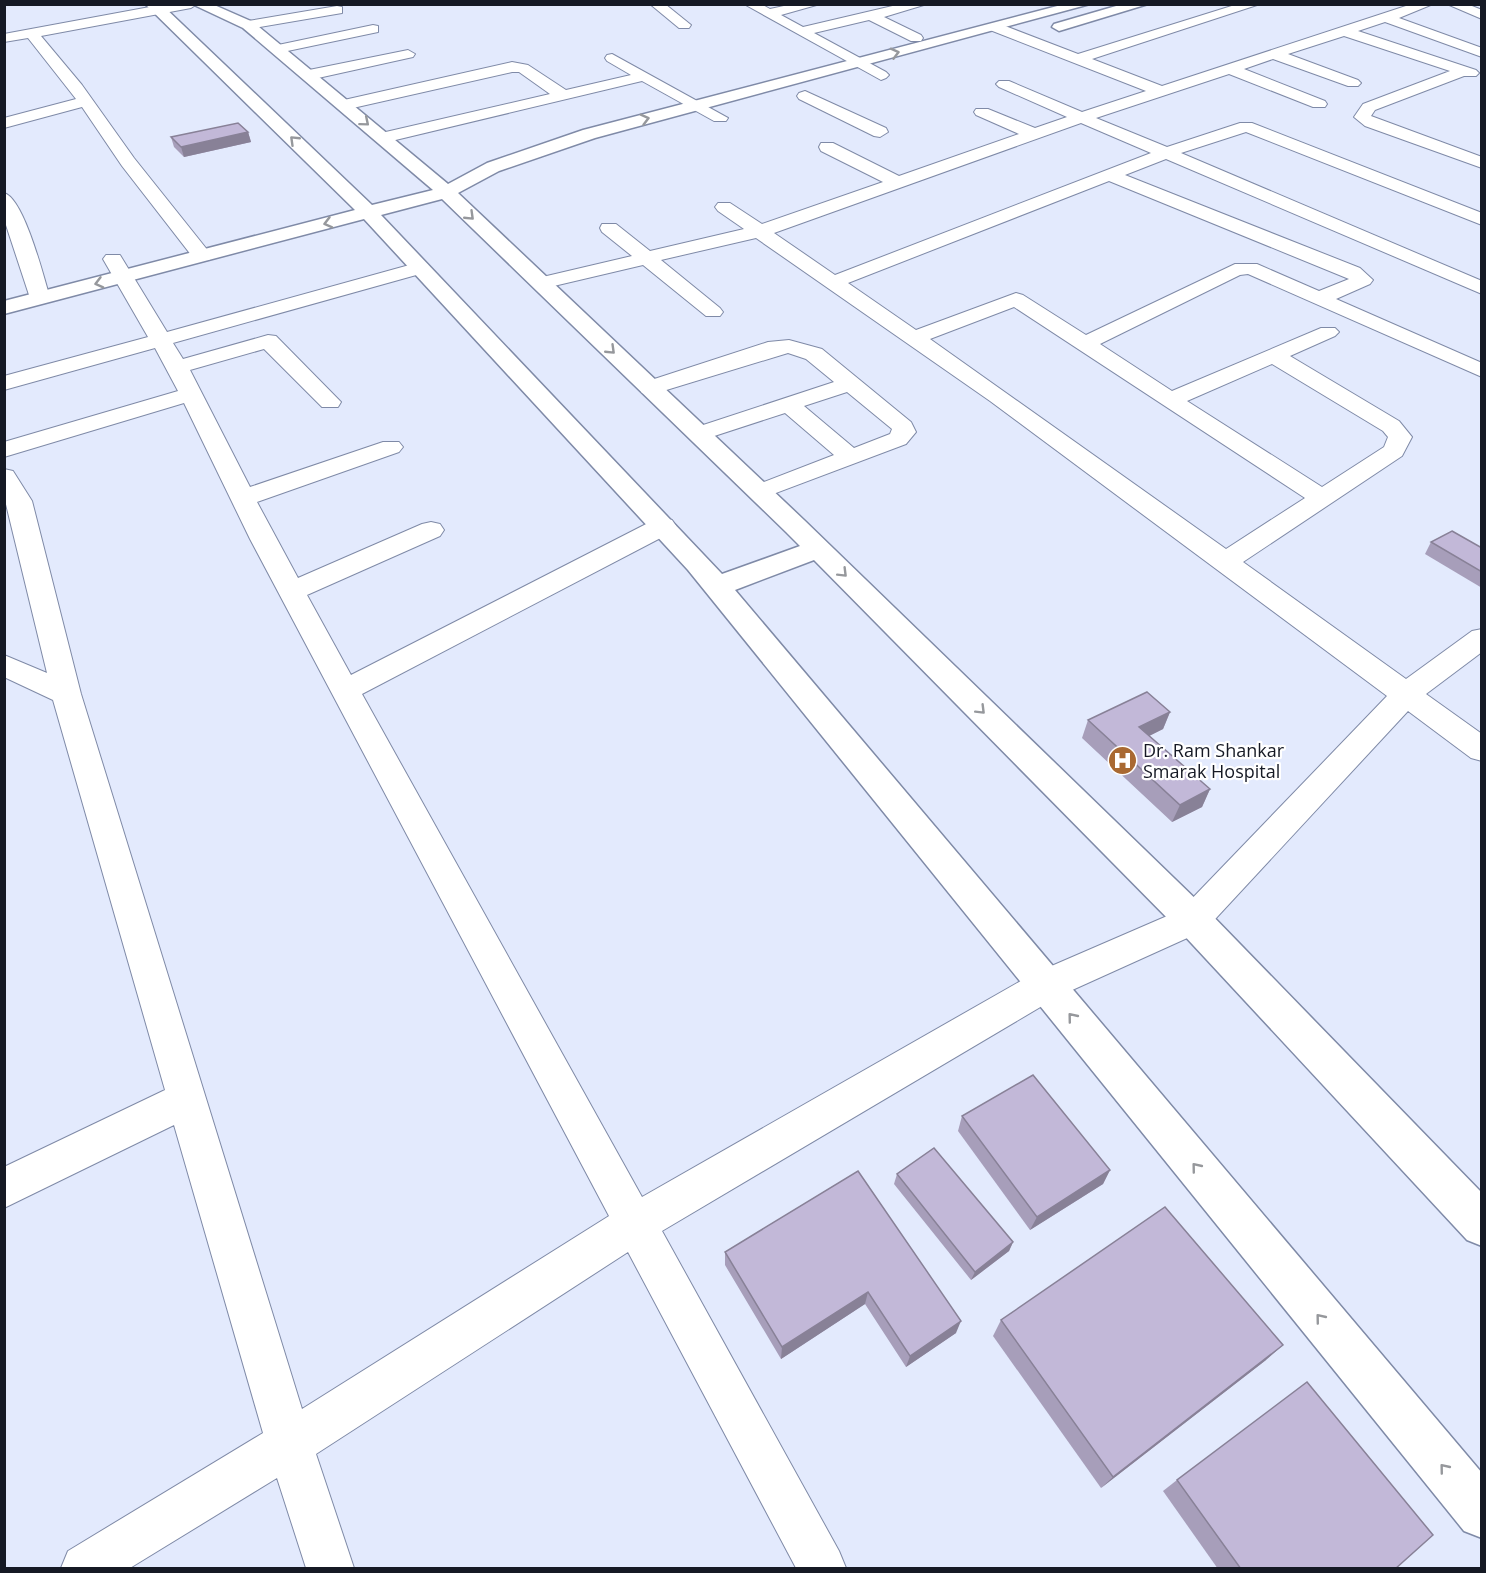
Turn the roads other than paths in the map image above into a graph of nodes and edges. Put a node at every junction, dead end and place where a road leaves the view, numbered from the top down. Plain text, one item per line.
1 (191, 4) edge
2 (199, 4) edge
3 (656, 4) edge
4 (750, 4) edge
5 (814, 4) edge
6 (921, 4) edge
7 (1142, 4) edge
8 (1254, 4) edge
9 (1427, 4) edge
10 (1453, 4) edge
11 (155, 7) edge
12 (337, 10) dead end
13 (1087, 12) edge
14 (768, 14) junction
15 (47, 15) dead end
16 (1482, 15) edge
17 (871, 16) junction
18 (1386, 18) junction
19 (248, 25) junction
20 (684, 25) dead end
21 (63, 26) junction
22 (995, 27) junction
23 (373, 29) dead end
24 (801, 32) junction
25 (1347, 32) junction
26 (31, 33) junction
27 (4, 38) edge
28 (916, 38) dead end
29 (1022, 38) junction
30 (1000, 44) dead end
31 (278, 49) junction
32 (1482, 53) edge
33 (408, 54) dead end
34 (1276, 55) junction
35 (612, 58) dead end
36 (1077, 59) junction
37 (858, 63) junction
38 (1230, 69) junction
39 (1463, 70) junction
40 (898, 71) dead end
41 (309, 75) junction
42 (881, 75) junction
43 (644, 76) junction
44 (1482, 77) edge
45 (859, 81) dead end
46 (1353, 83) dead end
47 (1004, 84) dead end
48 (826, 90) dead end
49 (1161, 91) junction
50 (563, 95) junction
51 (799, 97) joint
52 (86, 101) junction
53 (1319, 104) dead end
54 (345, 105) junction
55 (696, 105) junction
56 (982, 112) dead end
57 (739, 113) dead end
58 (1082, 117) junction
59 (720, 118) junction
60 (4, 123) edge
61 (697, 125) dead end
62 (880, 132) dead end
63 (589, 134) junction
64 (1034, 134) junction
65 (383, 138) junction
66 (634, 139) dead end
67 (827, 147) dead end
68 (1166, 153) junction
69 (1477, 157) edge
70 (1109, 175) junction
71 (897, 182) junction
72 (427, 183) junction
73 (4, 198) edge
74 (356, 199) junction
75 (724, 207) dead end
76 (1482, 220) edge
77 (609, 228) dead end
78 (222, 231) dead end
79 (761, 231) junction
80 (189, 239) junction
81 (202, 256) junction
82 (646, 258) junction
83 (119, 268) junction
84 (420, 268) junction
85 (834, 282) junction
86 (540, 283) junction
87 (29, 288) junction
88 (1482, 288) edge
89 (1320, 298) junction
90 (4, 308) edge
91 (713, 312) dead end
92 (1328, 332) dead end
93 (914, 338) junction
94 (1084, 344) junction
95 (1274, 356) junction
96 (176, 367) junction
97 (1478, 367) edge
98 (4, 383) edge
99 (849, 384) junction
100 (650, 388) junction
101 (1170, 400) junction
102 (330, 402) dead end
103 (788, 404) junction
104 (699, 434) junction
105 (391, 447) dead end
106 (4, 450) edge
107 (850, 457) junction
108 (4, 476) edge
109 (760, 492) junction
110 (243, 498) junction
111 (1321, 498) junction
112 (663, 526) junction
113 (431, 530) dead end
114 (818, 549) junction
115 (1226, 561) junction
116 (717, 586) junction
117 (292, 591) junction
118 (1482, 638) edge
119 (4, 665) edge
120 (346, 690) junction
121 (1407, 693) junction
122 (66, 694) junction
123 (1482, 750) edge
124 (1193, 920) junction
125 (1046, 985) junction
126 (187, 1099) junction
127 (4, 1188) edge
128 (636, 1222) junction
129 (1482, 1225) edge
130 (289, 1444) junction
131 (1482, 1513) edge
132 (85, 1569) edge
133 (330, 1569) edge
134 (822, 1569) edge

1 - 11 street
2 - 19 street
3 - 20 street
4 - 14 street
5 - 14 street
6 - 17 street
7 - 13 street
8 - 36 street
9 - 18 street
10 - 16 street
11 - 21 street
74 -> 11 street
12 - 19 street
13 - 22 street
13 - 29 street
14 - 24 street
15 - 21 street
17 - 24 street
17 - 28 street
18 - 25 street
18 - 32 street
19 - 31 street
21 - 26 street
22 - 29 street
37 -> 22 street
23 - 31 street
24 - 37 street
25 - 34 street
25 - 39 street
26 - 27 street
26 - 52 street
29 - 30 street
29 - 36 street
31 - 41 street
33 - 41 street
34 - 38 street
34 - 46 street
35 - 43 street
36 - 49 street
37 - 42 street
37 - 55 street
38 - 49 street
38 - 53 street
39 - 44 street
39 - 69 street
40 - 42 street
41 - 54 street
42 - 45 street
43 - 50 street
43 - 55 street
47 - 58 street
48 - 51 street
49 - 58 street
50 - 54 street
50 - 65 street
51 - 62 street
52 - 60 street
52 - 80 street
54 -> 65 street
55 - 59 street
63 -> 55 street
56 - 64 street
57 - 59 street
58 - 64 street
58 - 68 street
59 - 61 street
63 - 66 street
63 - 72 street
64 - 71 street
65 - 72 street
67 - 71 street
68 - 70 street
68 - 76 street
68 - 88 street
70 - 85 street
70 - 89 street
71 - 79 street
72 - 74 street
72 -> 86 street
73 - 87 street
74 -> 81 street
74 - 84 street
75 - 79 street
77 - 82 street
78 - 80 street
79 - 82 street
79 - 85 street
80 - 81 street
80 - 83 street
81 - 83 street
82 - 86 street
82 - 91 street
83 - 87 street
83 - 96 street
84 - 96 street
84 - 112 street
85 - 93 street
86 -> 100 street
87 - 90 street
89 - 94 street
89 - 97 street
92 - 95 street
93 - 94 street
93 - 115 street
94 - 101 street
95 - 101 street
95 - 111 street
96 - 98 street
96 - 102 street
96 - 106 street
96 - 110 street
99 - 100 street
99 - 103 street
99 - 107 street
100 - 104 street
101 - 111 street
103 - 104 street
103 - 107 street
104 - 109 street
105 - 110 street
107 - 109 street
108 - 122 street
109 - 114 street
110 - 117 street
111 - 115 street
112 - 116 street
112 - 120 street
113 - 117 street
114 - 116 street
114 -> 124 street
115 - 121 street
116 - 125 street
117 - 120 street
118 - 121 street
119 - 122 street
120 - 128 street
121 - 123 street
121 - 124 street
122 - 126 street
124 - 125 street
124 - 129 street
125 - 128 street
131 -> 125 street
126 - 127 street
126 - 130 street
128 - 130 street
128 - 134 street
130 - 132 street
130 - 133 street

